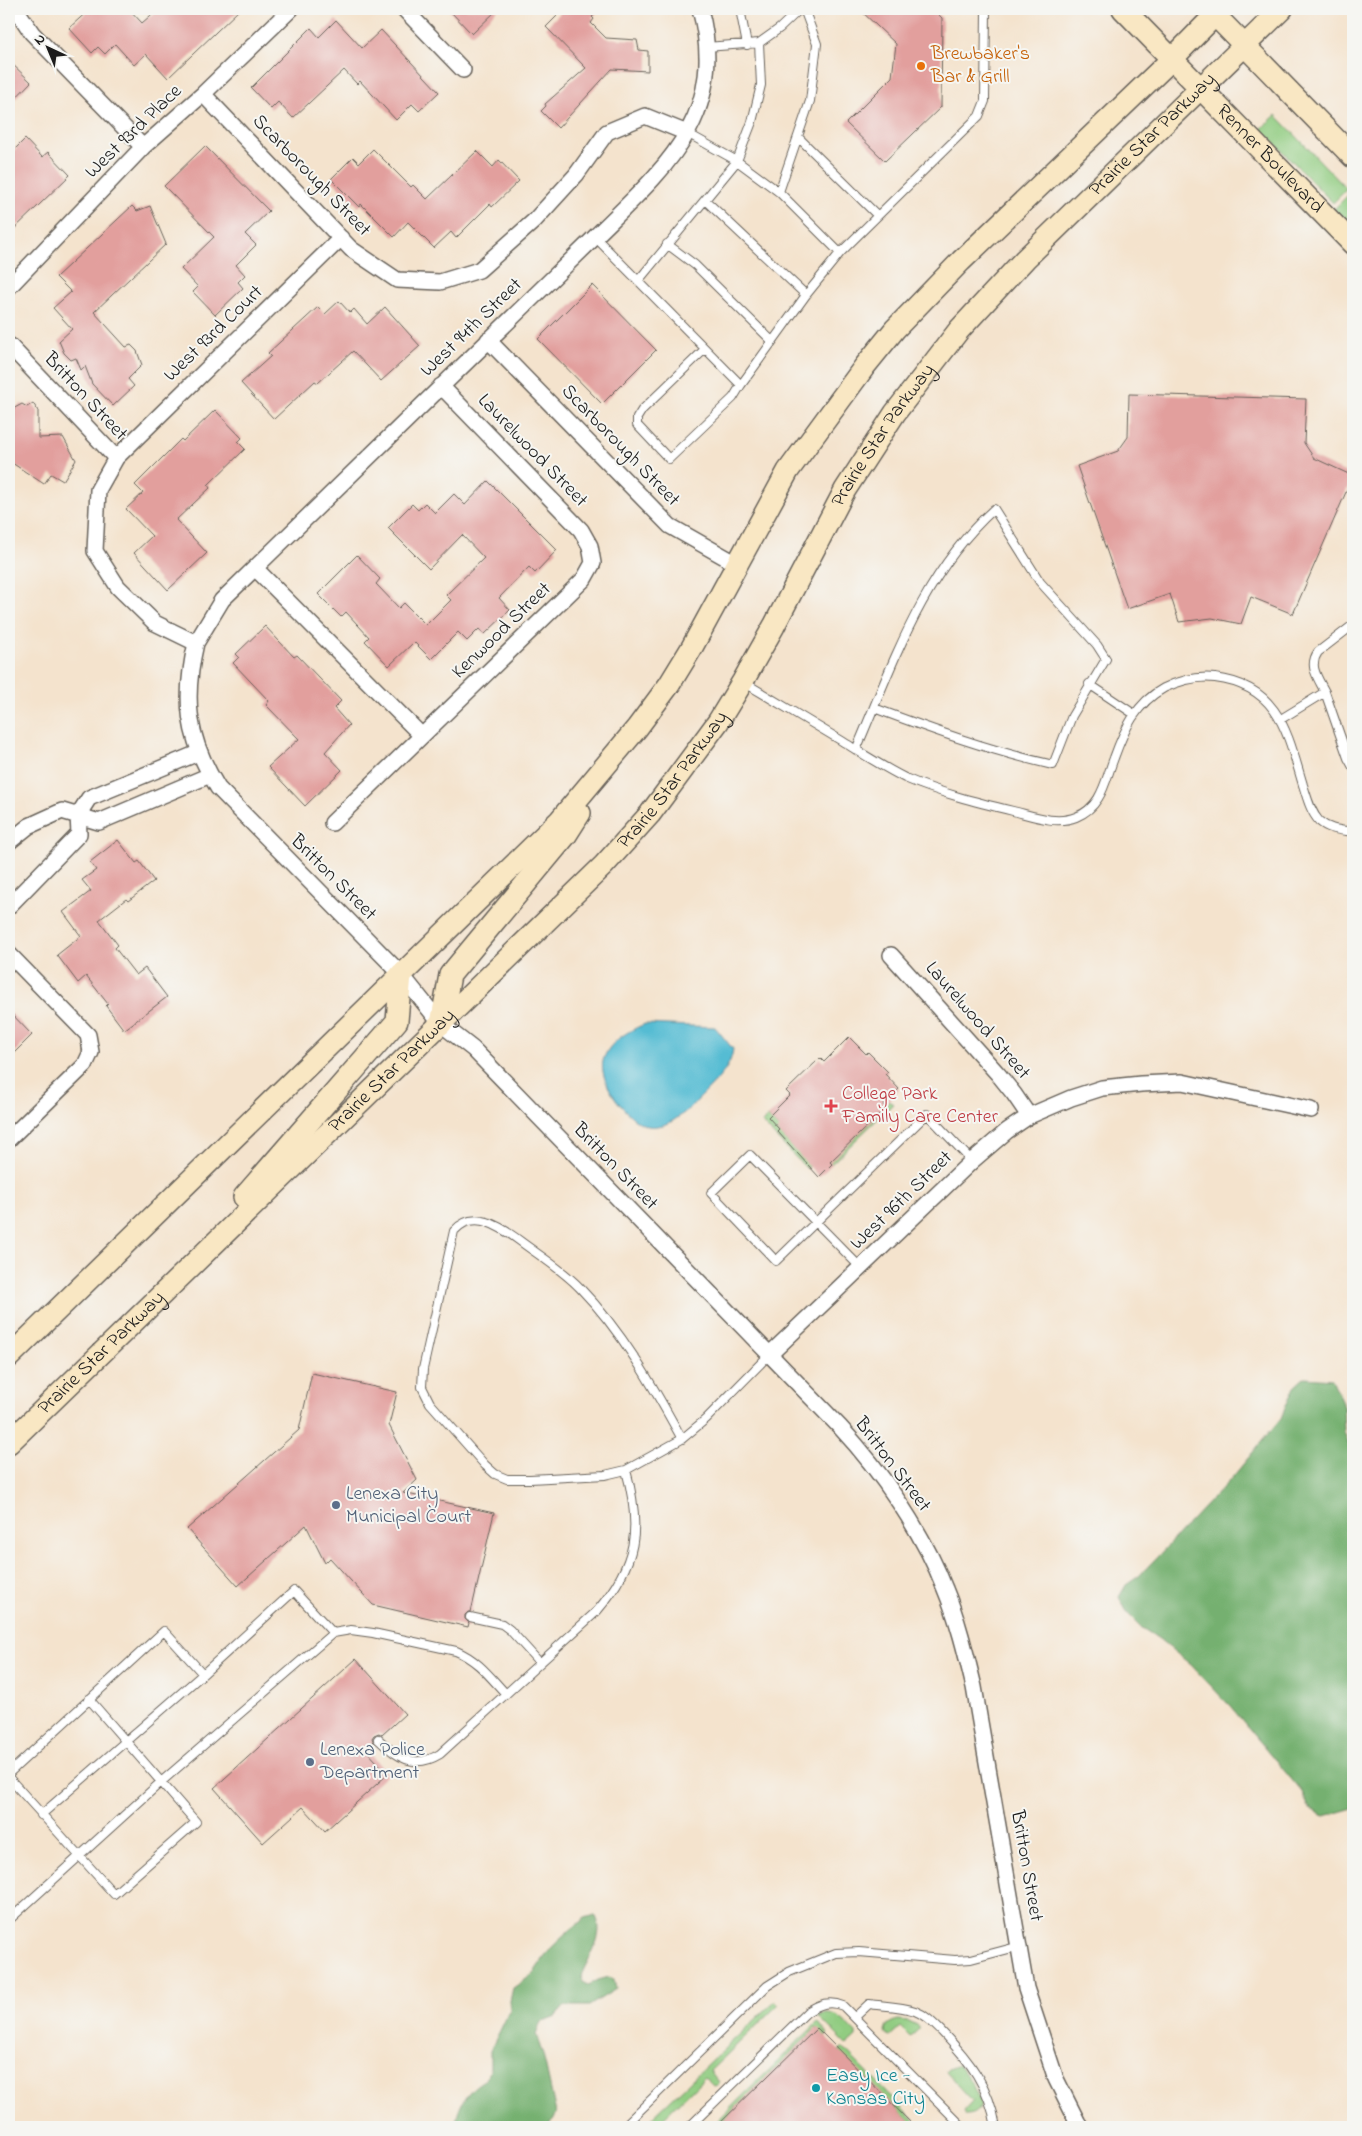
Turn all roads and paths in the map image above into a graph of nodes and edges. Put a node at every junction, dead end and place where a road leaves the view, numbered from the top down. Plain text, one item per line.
1 (16, 9) edge
2 (291, 9) edge
3 (404, 9) edge
4 (700, 9) edge
5 (740, 9) edge
6 (802, 9) edge
7 (986, 9) edge
8 (1123, 9) edge
9 (1282, 9) edge
10 (1215, 11) edge
11 (759, 43) junction
12 (747, 45) junction
13 (1245, 46) junction
14 (706, 47) junction
15 (1172, 59) junction
16 (463, 70) dead end
17 (1201, 90) junction
18 (204, 94) junction
19 (687, 133) junction
20 (798, 137) junction
21 (143, 147) junction
22 (1353, 157) edge
23 (737, 161) junction
24 (778, 192) junction
25 (705, 200) junction
26 (877, 215) junction
27 (341, 238) junction
28 (595, 238) junction
29 (667, 244) junction
30 (1353, 244) edge
31 (840, 253) junction
32 (638, 282) junction
33 (9, 287) edge
34 (806, 295) junction
35 (488, 340) junction
36 (772, 341) junction
37 (9, 345) edge
38 (705, 348) junction
39 (741, 385) junction
40 (441, 386) junction
41 (116, 458) junction
42 (590, 546) joint
43 (737, 564) junction
44 (255, 568) junction
45 (1353, 625) edge
46 (196, 643) junction
47 (743, 682) junction
48 (1089, 684) junction
49 (1325, 692) junction
50 (874, 708) junction
51 (1134, 714) junction
52 (1281, 719) junction
53 (422, 736) junction
54 (628, 740) junction
55 (856, 750) junction
56 (198, 753) junction
57 (1353, 767) edge
58 (210, 775) junction
59 (78, 814) junction
60 (332, 823) dead end
61 (1353, 832) edge
62 (9, 842) edge
63 (9, 906) edge
64 (9, 954) edge
65 (891, 955) dead end
66 (401, 974) junction
67 (441, 1024) junction
68 (1311, 1110) dead end
69 (1029, 1116) junction
70 (9, 1139) edge
71 (972, 1161) junction
72 (816, 1221) junction
73 (862, 1268) junction
74 (154, 1302) junction
75 (770, 1354) junction
76 (9, 1357) edge
77 (682, 1438) junction
78 (9, 1443) edge
79 (626, 1470) junction
80 (470, 1617) dead end
81 (333, 1633) junction
82 (540, 1663) junction
83 (203, 1674) junction
84 (506, 1694) junction
85 (89, 1699) junction
86 (378, 1738) dead end
87 (126, 1741) junction
88 (9, 1773) edge
89 (9, 1778) edge
90 (161, 1782) junction
91 (41, 1815) junction
92 (79, 1856) junction
93 (9, 1920) edge
94 (1020, 1946) junction
95 (855, 2017) junction
96 (623, 2127) edge
97 (689, 2127) edge
98 (963, 2127) edge
99 (996, 2127) edge
100 (1080, 2127) edge

1 - 21 street
2 - 18 street, West 93rd Place
3 - 16 street
4 - 14 street, West 94th Street
5 - 12 lane
6 - 11 lane
6 - 20 lane
7 - 26 lane
8 - 15 main road, Renner Boulevard
9 - 13 main road, Prairie Star Parkway
10 - 13 main road
10 - 15 main road, Prairie Star Parkway
11 - 12 lane
11 - 23 lane
12 - 14 lane
13 - 17 main road, Prairie Star Parkway
13 - 22 main road
14 - 19 street, West 94th Street
15 - 17 main road, Renner Boulevard
15 - 43 main road, Prairie Star Parkway
17 - 30 main road, Renner Boulevard
17 - 47 main road, Prairie Star Parkway
18 - 21 street, West 93rd Place
18 - 27 street, Scarborough Street
19 - 23 lane
19 - 27 street, Scarborough Street
19 - 28 street, West 94th Street
20 - 24 lane
20 - 26 lane
21 - 33 street, West 93rd Place
23 - 24 lane
23 - 25 lane
24 - 31 lane
25 - 29 lane
25 - 34 lane
26 - 31 lane
27 - 41 street, West 93rd Court
28 - 32 lane
28 - 35 street, West 94th Street
29 - 32 lane
29 - 36 lane
31 - 34 lane
32 - 38 lane
34 - 36 lane
35 - 40 street, West 94th Street
35 - 43 street, Scarborough Street
36 - 39 lane
37 - 41 street, Britton Street
38 - 39 lane
38 - 39 lane
40 - 42 street, Laurelwood Street
40 - 44 street, West 94th Street
41 - 46 street, Britton Street
42 - 53 street, Kenwood Street
43 - 54 main road, Prairie Star Parkway
44 - 46 street, West 94th Street
44 - 53 street
45 - 49 lane
46 - 56 street, Britton Street
47 - 55 lane
47 - 67 main road, Prairie Star Parkway
48 - 50 lane
48 - 50 lane
48 - 51 lane
49 - 52 lane
49 - 57 lane
50 - 55 lane
51 - 52 lane
51 - 55 lane
52 - 61 lane
53 - 60 street, Kenwood Street
54 - 66 main road, Prairie Star Parkway
54 - 67 main road
56 - 58 street, Britton Street
56 - 59 street
58 - 59 street
58 - 66 street, Britton Street
59 - 62 street
59 - 63 street
64 - 70 street
65 - 69 street, Laurelwood Street
66 - 67 street, Britton Street
66 - 74 main road
66 - 76 main road, Prairie Star Parkway
67 - 74 main road, Prairie Star Parkway
67 - 75 street, Britton Street
68 - 69 street, West 96th Street
69 - 71 street, West 96th Street
71 - 72 lane
71 - 73 street, West 96th Street
72 - 72 lane
72 - 73 lane
73 - 75 street, West 96th Street
74 - 78 main road, Prairie Star Parkway
75 - 77 lane
75 - 94 street, Britton Street
77 - 79 lane
77 - 79 lane
79 - 82 lane
80 - 82 lane
81 - 83 lane
81 - 84 lane
81 - 90 lane
82 - 84 lane
83 - 85 lane
83 - 87 lane
84 - 86 lane
85 - 87 lane
85 - 88 lane
87 - 90 lane
87 - 91 lane
89 - 91 lane
90 - 92 lane
90 - 92 lane
91 - 92 lane
92 - 93 lane
94 - 96 lane
94 - 100 street, Britton Street
95 - 97 lane
95 - 98 lane
95 - 99 lane

